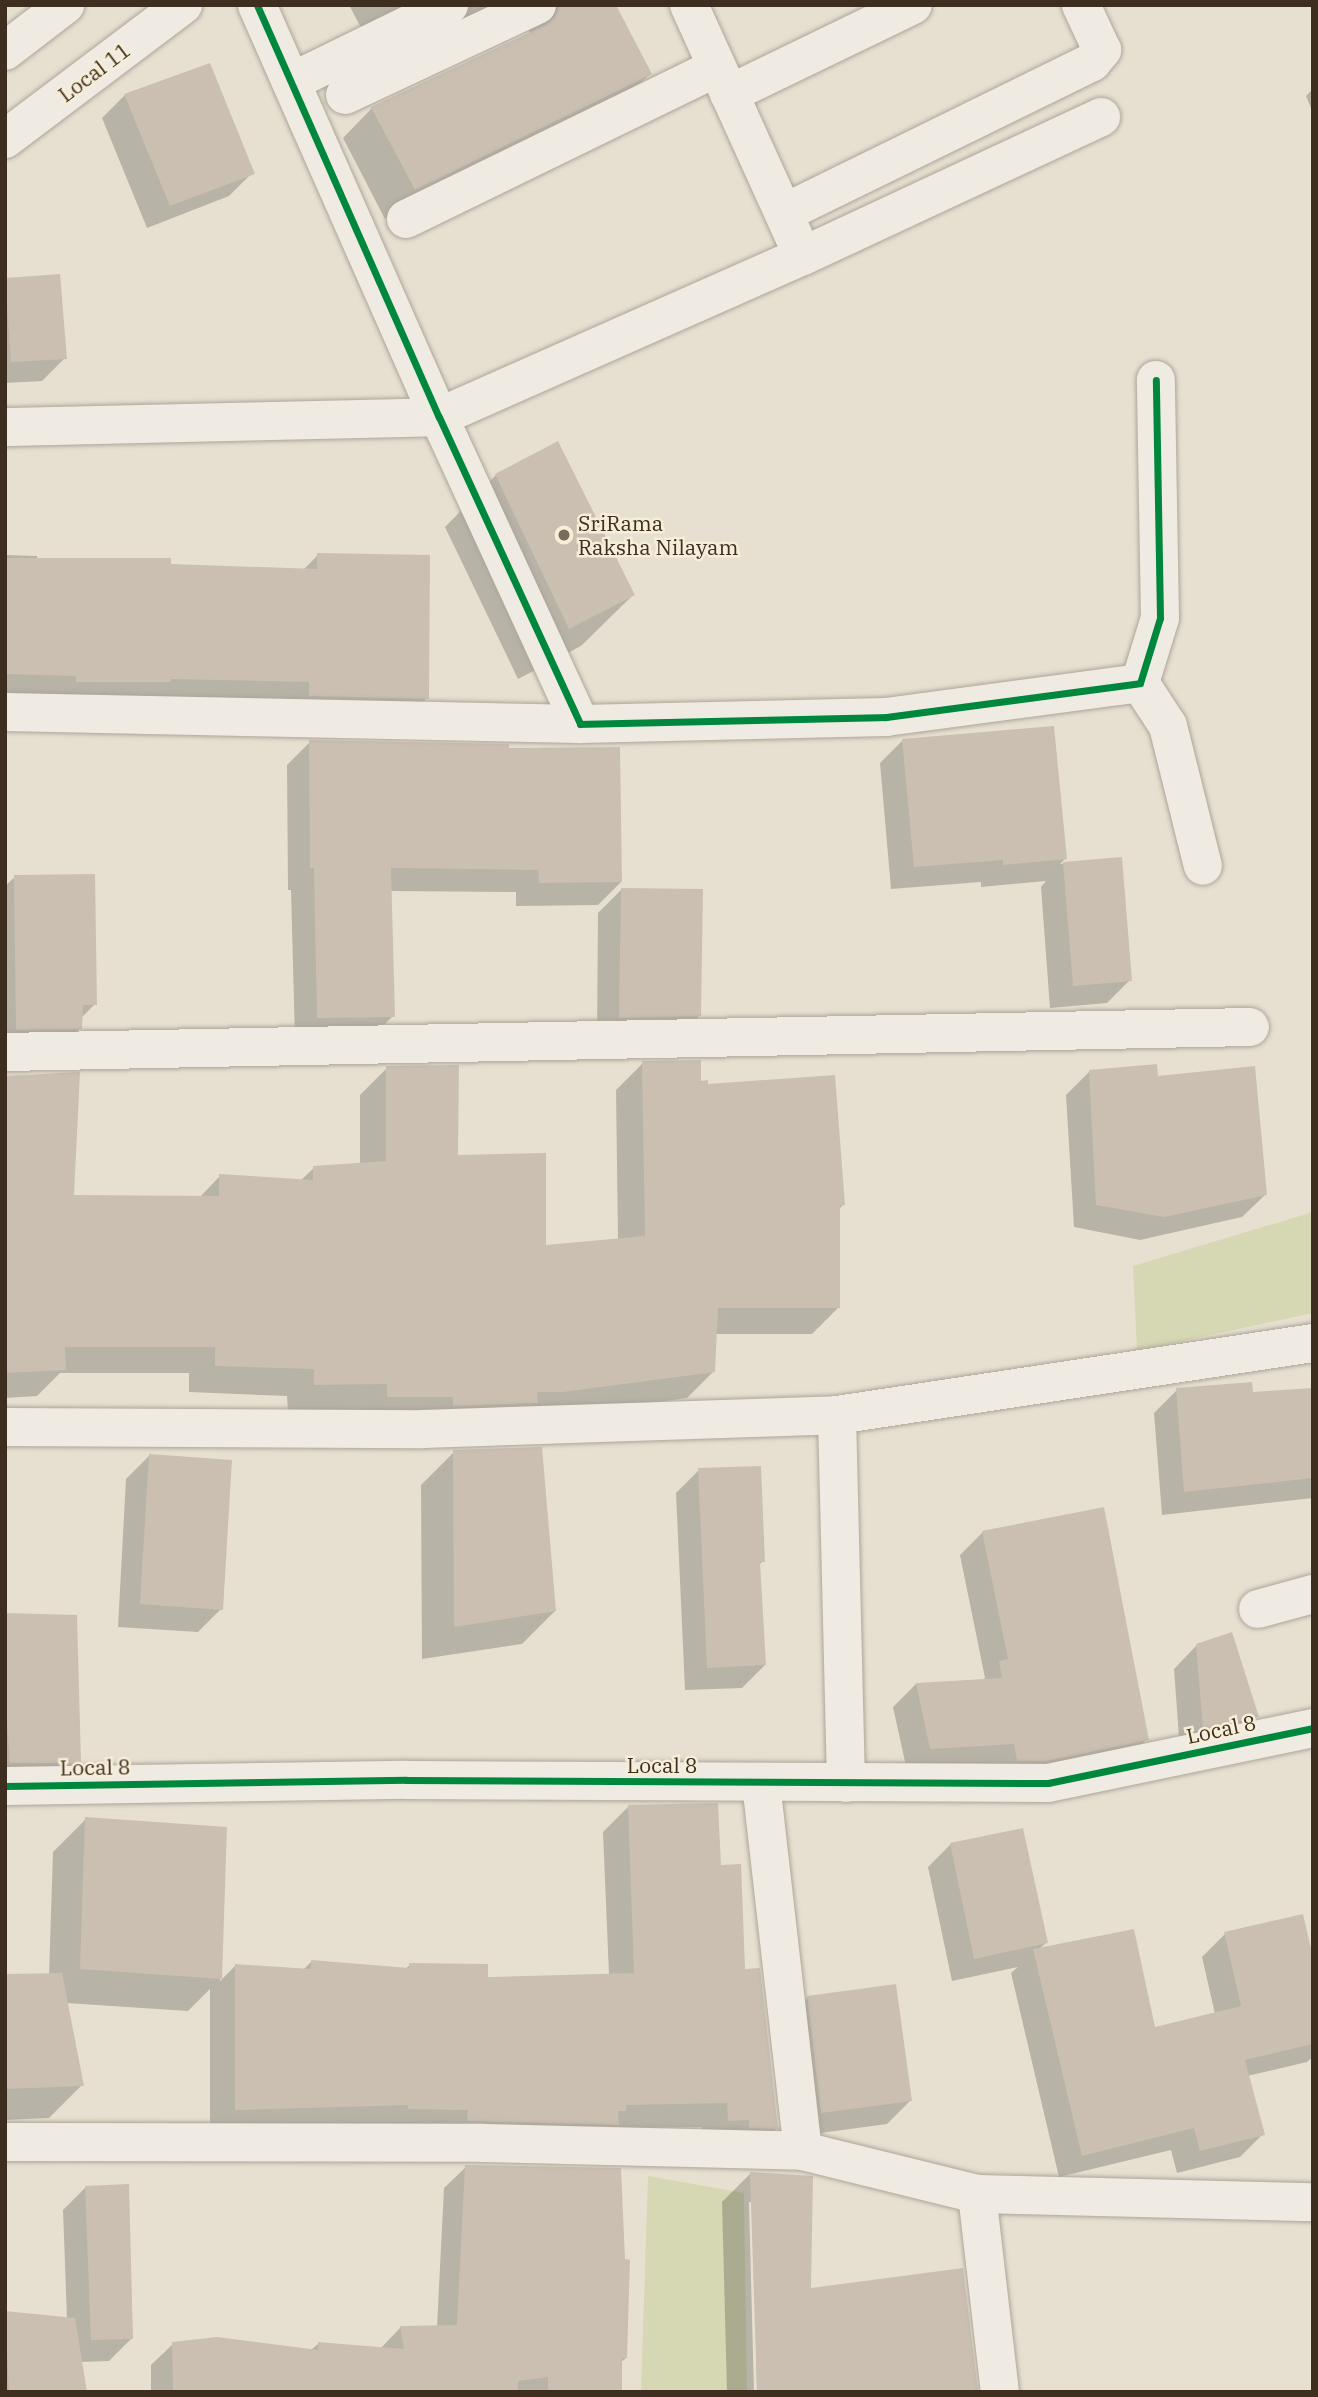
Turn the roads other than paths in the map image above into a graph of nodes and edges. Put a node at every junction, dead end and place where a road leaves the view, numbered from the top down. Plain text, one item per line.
1 (65, 5) edge
2 (183, 5) edge
3 (257, 5) edge
4 (449, 5) edge
5 (537, 5) edge
6 (689, 5) edge
7 (913, 5) edge
8 (1081, 5) edge
9 (5, 51) edge
10 (723, 80) junction
11 (291, 82) junction
12 (345, 95) dead end
13 (1101, 117) dead end
14 (5, 139) edge
15 (784, 213) junction
16 (406, 219) dead end
17 (803, 256) junction
18 (1156, 380) dead end
19 (439, 417) junction
20 (5, 427) edge
21 (1140, 683) junction
22 (5, 712) edge
23 (580, 724) junction
24 (1202, 866) dead end
25 (1250, 1027) dead end
26 (5, 1052) edge
27 (1313, 1343) edge
28 (837, 1415) junction
29 (5, 1427) edge
30 (1313, 1594) edge
31 (1258, 1609) dead end
32 (1313, 1728) edge
33 (761, 1783) junction
34 (846, 1783) junction
35 (5, 1786) edge
36 (5, 2142) edge
37 (803, 2151) junction
38 (977, 2194) junction
39 (1313, 2202) edge
40 (1000, 2392) edge

1 - 9 street
2 - 14 street, Local 11
3 - 11 street
4 - 11 street
5 - 12 street
6 - 10 street
7 - 10 street
8 - 15 street
10 - 15 street
10 - 16 street
11 - 19 street
13 - 17 street
15 - 17 street
17 - 19 street
18 - 21 street
19 - 20 street
19 - 23 street
21 - 23 street
21 - 24 street
22 - 23 street
25 - 26 street
27 - 28 street
28 - 29 street
28 - 34 street
30 - 31 street
32 - 34 street, Local 8
33 - 34 street, Local 8
33 - 35 street, Local 8
33 - 37 street
36 - 37 street
37 - 38 street
38 - 39 street
38 - 40 street

